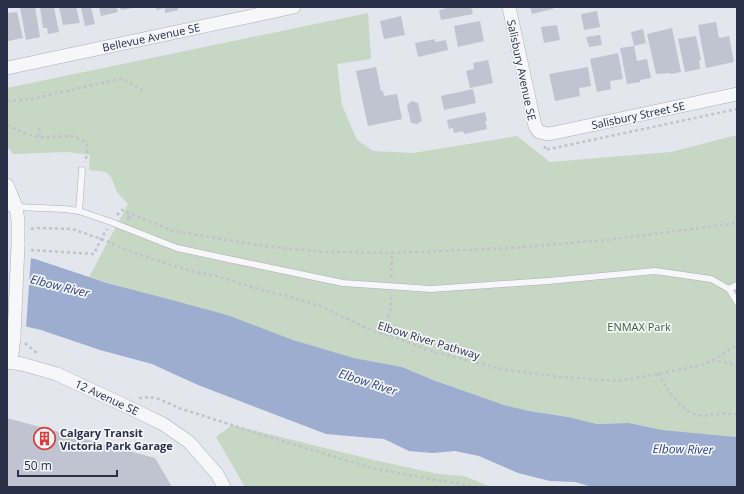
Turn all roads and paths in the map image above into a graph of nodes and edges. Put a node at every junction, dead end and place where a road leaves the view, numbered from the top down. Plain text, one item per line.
1 (294, 7) edge
2 (509, 7) edge
3 (7, 68) edge
4 (144, 92) dead end
5 (737, 94) edge
6 (7, 101) edge
7 (737, 109) edge
8 (7, 125) edge
9 (39, 128) dead end
10 (539, 132) joint
11 (40, 137) junction
12 (545, 145) dead end
13 (82, 170) joint
14 (7, 185) edge
15 (12, 207) edge
16 (79, 211) junction
17 (111, 222) junction
18 (737, 223) edge
19 (30, 233) dead end
20 (101, 239) junction
21 (31, 250) dead end
22 (392, 253) junction
23 (391, 277) dead end
24 (737, 284) edge
25 (729, 289) junction
26 (391, 295) dead end
27 (737, 302) edge
28 (382, 334) junction
29 (737, 345) edge
30 (712, 360) junction
31 (9, 362) edge
32 (737, 365) edge
33 (658, 374) junction
34 (137, 399) dead end
35 (737, 414) edge
36 (224, 487) edge
37 (477, 487) edge

1 - 3 street, Bellevue Avenue SE
2 - 10 street, Salisbury Avenue SE
4 - 6 path
5 - 10 street, Salisbury Street SE
7 - 12 path
8 - 11 path
9 - 11 path
11 - 13 path
13 - 16 lane
14 - 15 street
15 - 16 lane
15 - 31 street, bridge
16 - 17 lane
17 - 20 path
17 - 22 path
17 - 25 lane
18 - 22 path
19 - 20 path, Elbow River Pathway
20 - 21 path
20 - 28 path, Elbow River Pathway
22 - 23 path
24 - 25 lane
25 - 27 lane
26 - 28 path
28 - 33 path, Elbow River Pathway
29 - 30 path, Elbow River Pathway
30 - 32 path
30 - 33 path, Elbow River Pathway
31 - 36 street, 12 Avenue SE
33 - 35 path
34 - 37 path

